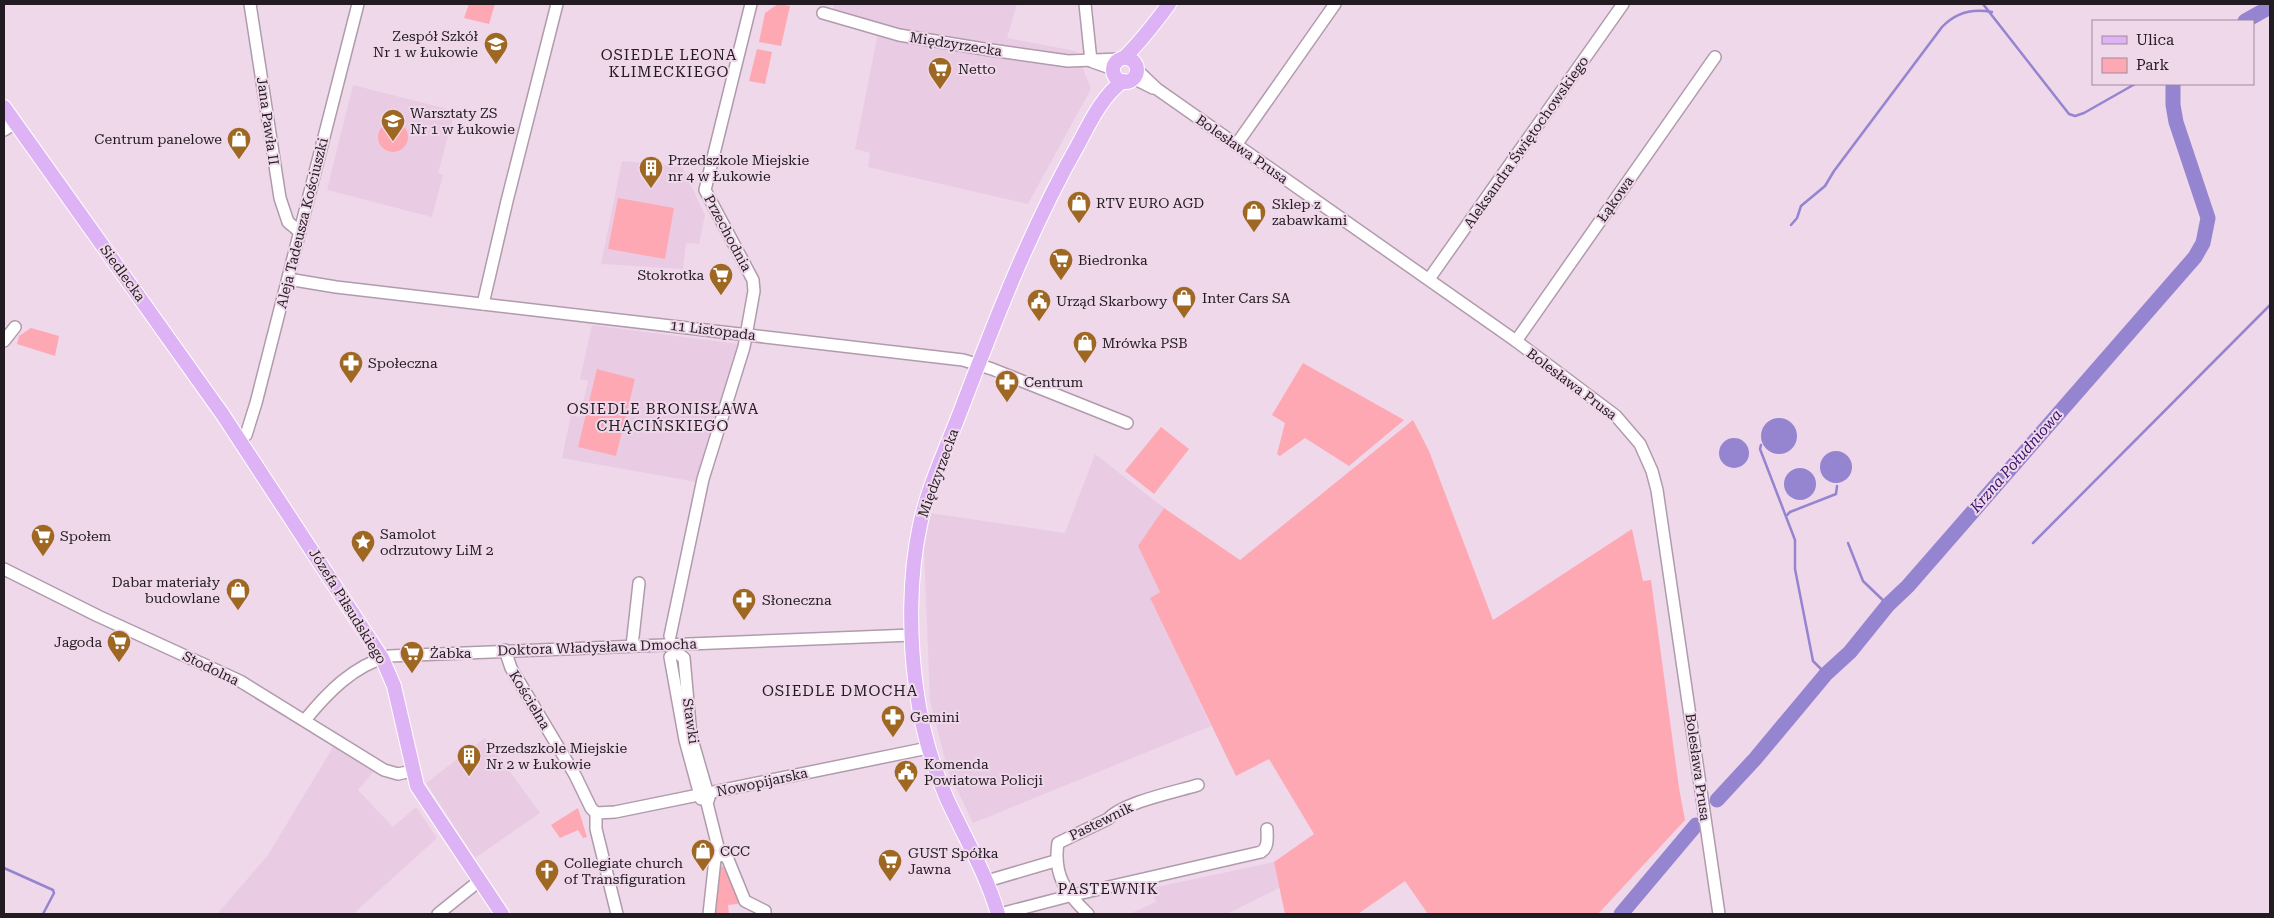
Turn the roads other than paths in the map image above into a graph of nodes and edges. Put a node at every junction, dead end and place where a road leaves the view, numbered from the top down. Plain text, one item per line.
1 (250, 4) edge
2 (358, 4) edge
3 (558, 4) edge
4 (751, 4) edge
5 (1085, 4) edge
6 (1169, 4) edge
7 (1335, 4) edge
8 (1622, 4) edge
9 (823, 13) dead end
10 (1714, 57) dead end
11 (1091, 62) junction
12 (1125, 69) junction
13 (4, 107) edge
14 (10, 127) edge
15 (1236, 145) junction
16 (300, 232) junction
17 (288, 279) junction
18 (1428, 279) junction
19 (483, 304) junction
20 (15, 327) dead end
21 (746, 334) junction
22 (4, 341) edge
23 (1516, 341) junction
24 (978, 364) junction
25 (1126, 423) dead end
26 (240, 439) junction
27 (4, 569) edge
28 (639, 583) dead end
29 (912, 635) junction
30 (673, 644) junction
31 (632, 646) junction
32 (505, 650) junction
33 (382, 658) junction
34 (305, 720) junction
35 (928, 748) junction
36 (412, 772) junction
37 (1198, 784) dead end
38 (705, 797) junction
39 (596, 813) junction
40 (1267, 829) dead end
41 (720, 855) junction
42 (1055, 860) junction
43 (479, 881) junction
44 (987, 882) junction
45 (1069, 896) junction
46 (438, 914) edge
47 (502, 914) edge
48 (617, 914) edge
49 (709, 914) edge
50 (765, 914) edge
51 (999, 914) edge
52 (1088, 914) edge
53 (1720, 914) edge

1 - 16 street, Jana Pawła II
2 - 16 street, Aleja Tadeusza Kościuszki
3 - 19 street
4 - 21 street, Przechodnia
5 - 11 street
6 - 12 main road, Międzyrzecka
7 - 15 street
8 - 18 street, Aleksandra Świętochowskiego
9 - 11 street, Międzyrzecka
10 - 23 street, Łąkowa
11 - 12 street, Międzyrzecka
12 - 15 street, Bolesława Prusa
12 - 24 main road, Międzyrzecka
13 - 14 main road, Siedlecka
14 - 26 main road, Siedlecka
15 - 18 street, Bolesława Prusa
16 - 17 street, Aleja Tadeusza Kościuszki
17 - 19 street, 11 Listopada
17 - 26 street, Aleja Tadeusza Kościuszki
18 - 23 street, Bolesława Prusa
19 - 21 street, 11 Listopada
20 - 22 street
21 - 24 street, 11 Listopada
21 - 30 street, Przechodnia
23 - 53 street, Bolesława Prusa
24 - 25 street, 11 Listopada
24 - 29 main road, Międzyrzecka
26 - 33 main road, Józefa Piłsudskiego
27 - 34 street, Stodolna
28 - 31 street
29 - 30 street, Doktora Władysława Dmocha
29 - 35 main road, Międzyrzecka
30 - 31 street, Doktora Władysława Dmocha
30 - 38 street, Stawki
31 - 32 street, Doktora Władysława Dmocha
32 - 33 street, Doktora Władysława Dmocha
32 - 39 street, Kościelna
33 - 34 street, Doktora Władysława Dmocha
33 - 36 main road, Józefa Piłsudskiego
34 - 36 street, Stodolna
35 - 38 street, Nowopijarska
35 - 44 main road, Międzyrzecka
36 - 43 main road, Józefa Piłsudskiego
37 - 42 street, Pastewnik
38 - 39 street, Nowopijarska
38 - 41 street, Stawki
39 - 48 street, Kościelna
40 - 45 street
41 - 49 street
41 - 50 street
42 - 44 street
42 - 45 street
43 - 46 street
43 - 47 main road, Józefa Piłsudskiego
44 - 51 main road, Międzyrzecka
45 - 51 street
45 - 52 street

